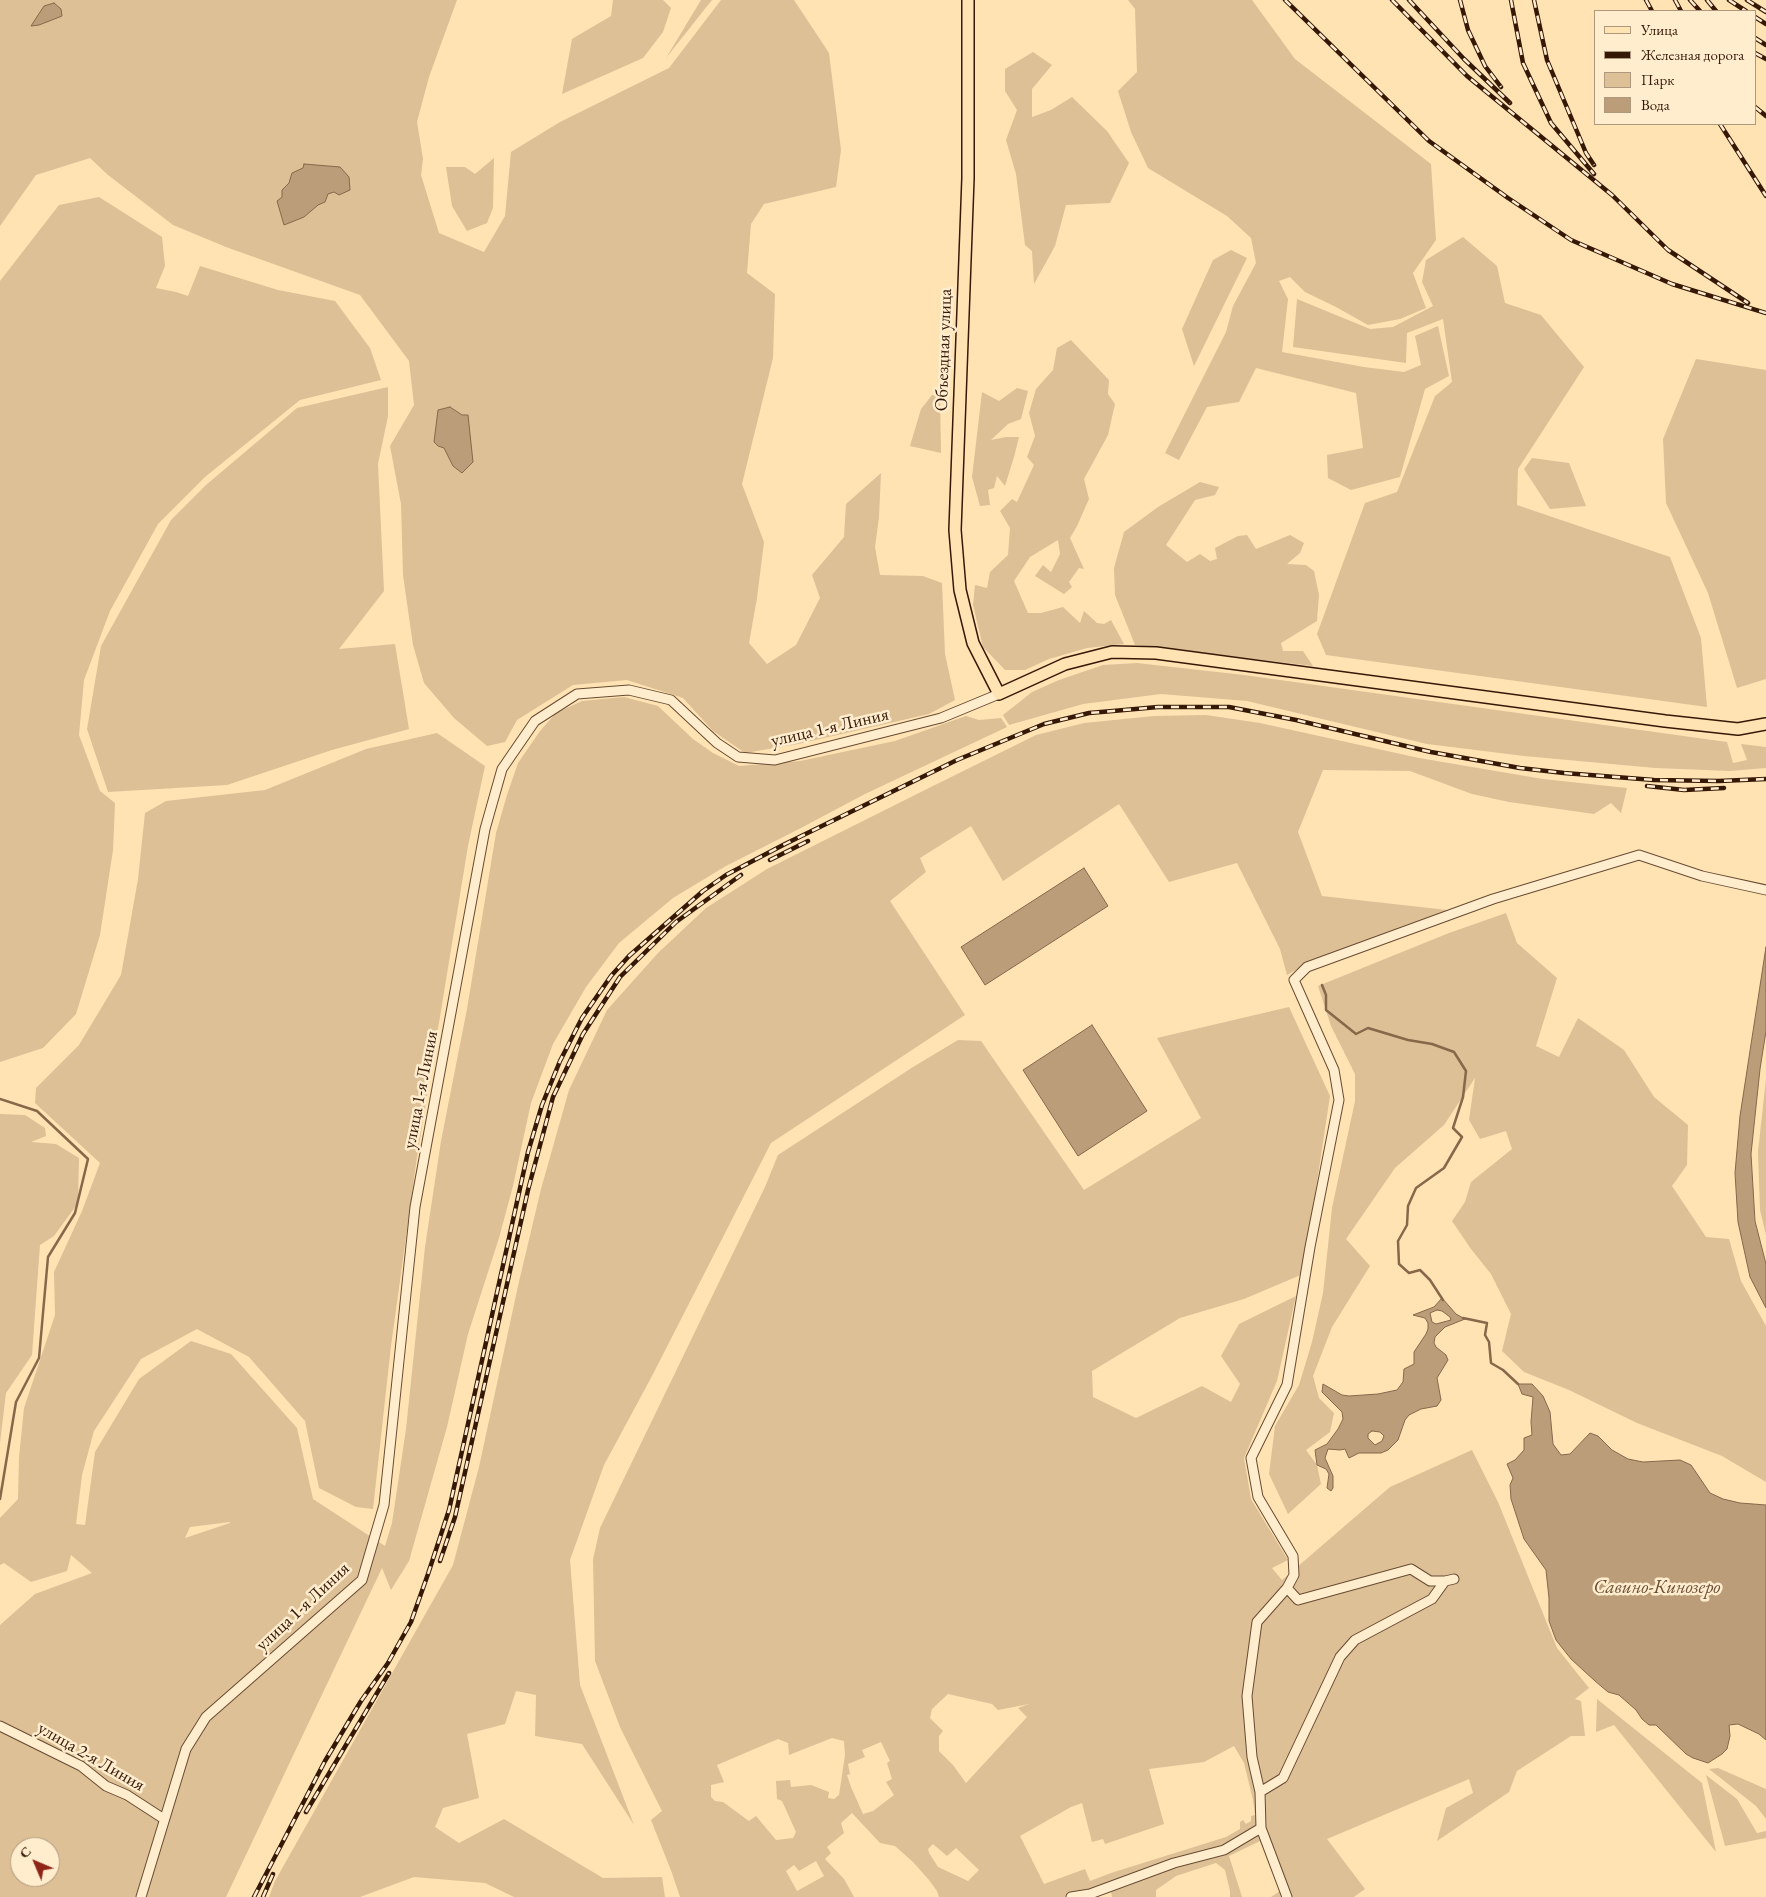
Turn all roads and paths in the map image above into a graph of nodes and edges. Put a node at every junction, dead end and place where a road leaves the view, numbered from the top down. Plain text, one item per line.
1 (968, 0) edge
2 (999, 694) junction
3 (1766, 724) edge
4 (1766, 890) edge
5 (1287, 1588) junction
6 (0, 1726) edge
7 (1260, 1792) junction
8 (164, 1820) junction
9 (1261, 1828) junction
10 (142, 1897) edge
11 (1071, 1897) edge
12 (1287, 1897) edge

1 - 2 main road, Объездная улица
2 - 3 main road
2 - 8 street, улица 1-я Линия
4 - 5 street
5 - 7 street
5 - 7 street
6 - 8 street, улица 2-я Линия
7 - 9 street
8 - 10 street, улица 1-я Линия
9 - 11 street
9 - 12 street

